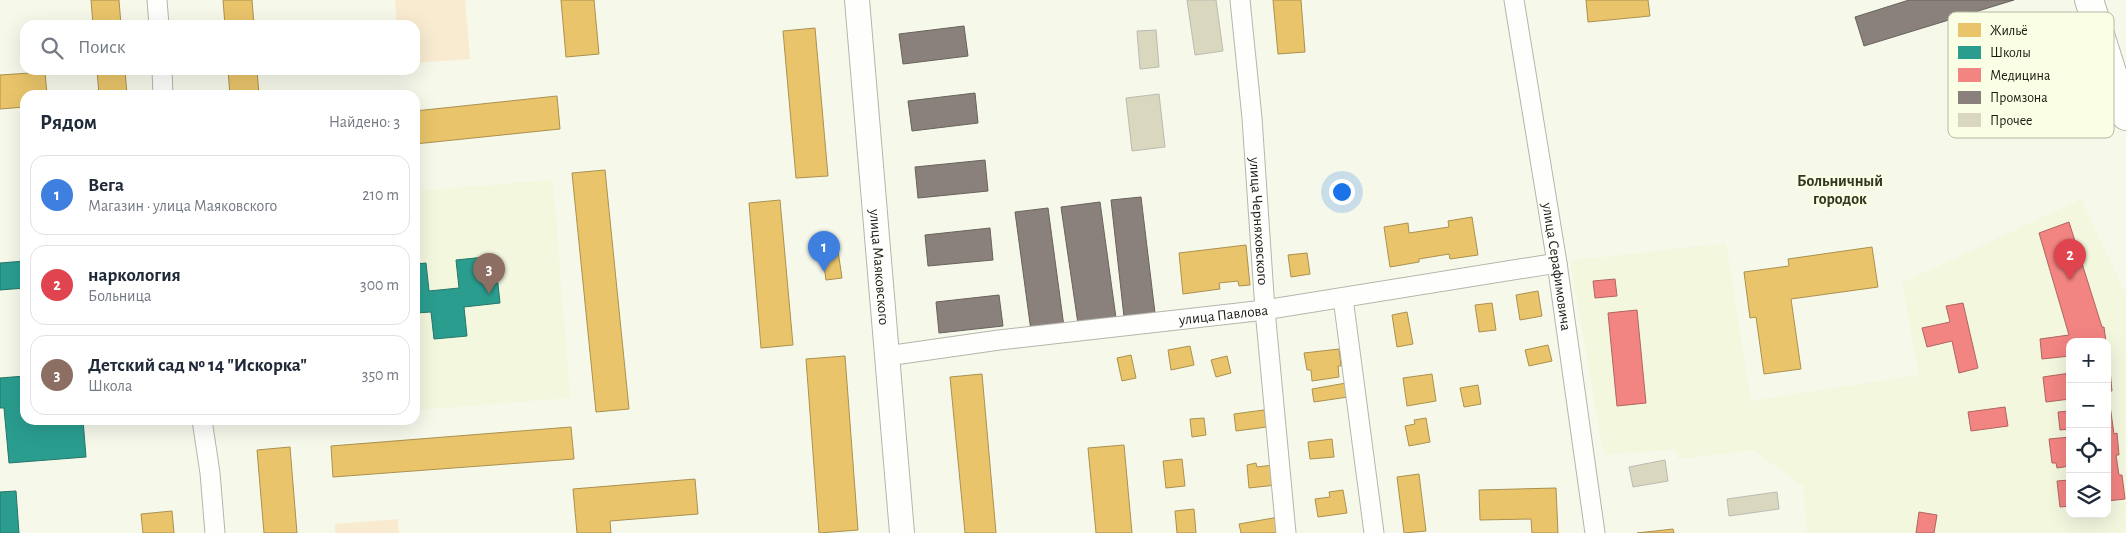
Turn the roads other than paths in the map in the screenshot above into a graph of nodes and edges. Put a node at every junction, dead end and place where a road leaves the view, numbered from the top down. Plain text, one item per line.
1 (157, 0) edge
2 (857, 0) edge
3 (1240, 0) edge
4 (1514, 0) edge
5 (2089, 0) edge
6 (2093, 12) edge
7 (159, 20) edge
8 (162, 75) edge
9 (2114, 78) edge
10 (163, 90) edge
11 (2126, 116) edge
12 (1557, 263) junction
13 (1343, 298) junction
14 (1265, 310) junction
15 (887, 356) junction
16 (203, 425) edge
17 (215, 533) edge
18 (902, 533) edge
19 (1286, 533) edge
20 (1374, 533) edge
21 (1595, 533) edge

1 - 7 street
2 - 15 street, улица Маяковского
3 - 14 street, улица Черняховского
4 - 12 street, улица Серафимовича
5 - 6 main road
8 - 10 street
9 - 11 main road
12 - 13 street, улица Павлова
12 - 21 street, улица Серафимовича
13 - 14 street, улица Павлова
13 - 20 street
14 - 15 street, улица Павлова
14 - 19 street, улица Черняховского
15 - 18 street, улица Маяковского
16 - 17 street

